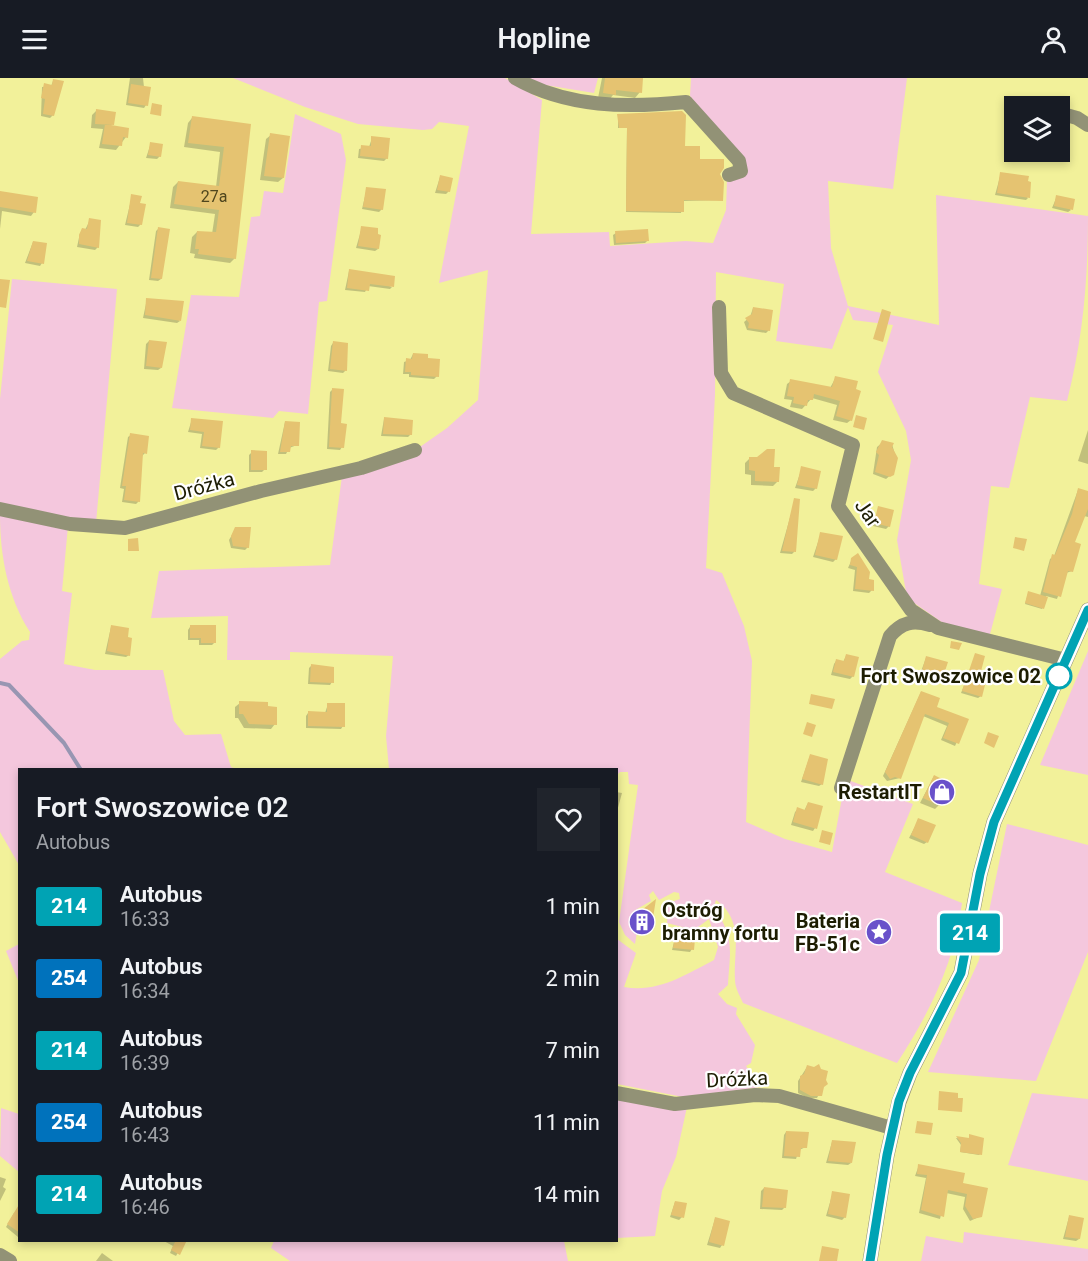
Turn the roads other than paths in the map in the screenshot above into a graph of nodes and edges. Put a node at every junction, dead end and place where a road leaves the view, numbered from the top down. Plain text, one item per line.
1 (515, 78) edge
2 (1070, 118) edge
3 (1088, 125) edge
4 (729, 175) dead end
5 (719, 307) dead end
6 (415, 450) dead end
7 (0, 509) edge
8 (1088, 610) edge
9 (938, 628) junction
10 (1066, 660) junction
11 (841, 788) dead end
12 (618, 1093) edge
13 (892, 1128) junction
14 (0, 1255) edge
15 (10, 1261) edge
16 (870, 1261) edge

1 - 4 street
2 - 3 street
5 - 9 street, Jar
6 - 7 street, Dróżka
8 - 10 street
9 - 10 street, Jar
9 - 11 street
10 - 13 street
12 - 13 street, Dróżka
13 - 16 street
14 - 15 street

